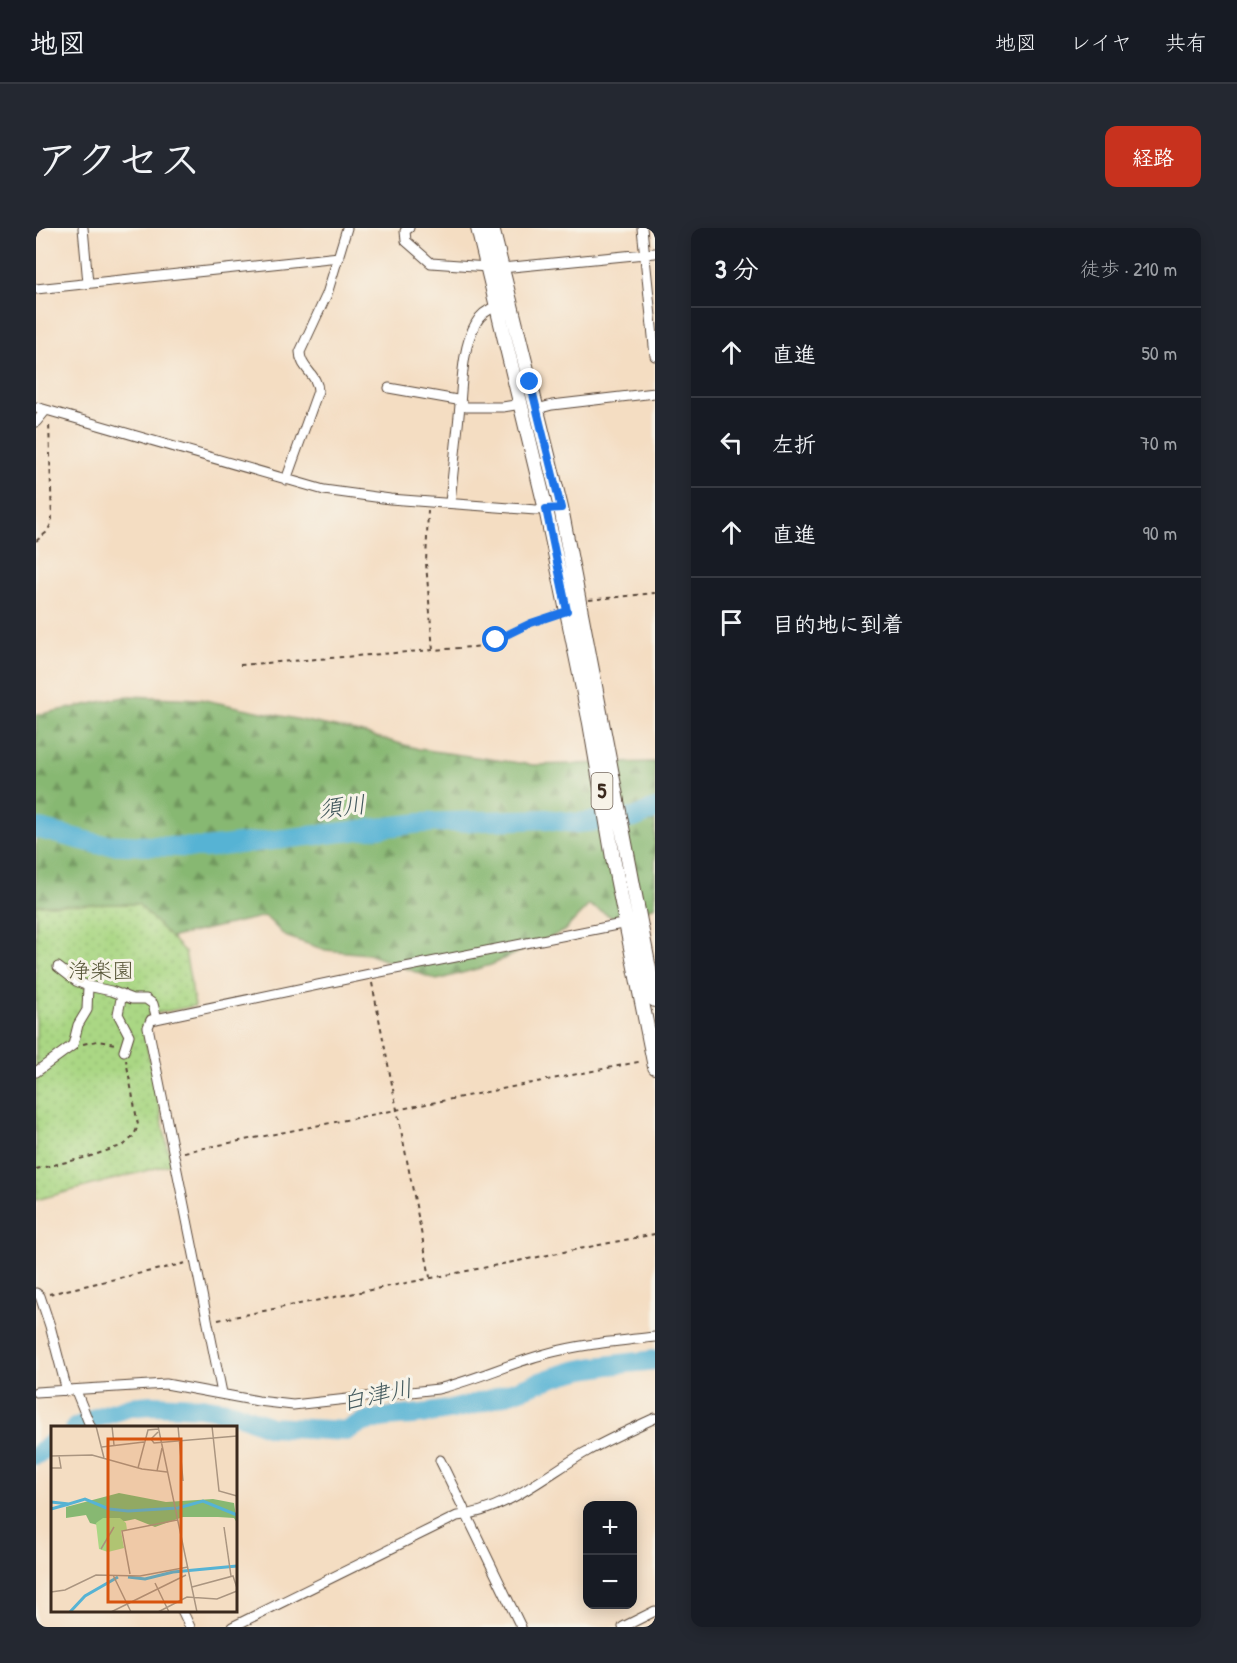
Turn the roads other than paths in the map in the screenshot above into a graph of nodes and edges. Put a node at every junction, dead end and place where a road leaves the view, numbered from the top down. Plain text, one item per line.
1 (83, 228) edge
2 (347, 228) edge
3 (409, 228) edge
4 (478, 228) edge
5 (492, 228) edge
6 (642, 228) edge
7 (655, 253) edge
8 (645, 255) junction
9 (339, 257) junction
10 (488, 267) junction
11 (502, 268) junction
12 (88, 283) junction
13 (36, 289) edge
14 (497, 306) junction
15 (655, 356) edge
16 (389, 388) dead end
17 (655, 393) edge
18 (460, 402) junction
19 (521, 404) junction
20 (36, 407) edge
21 (537, 409) junction
22 (48, 410) junction
23 (36, 422) edge
24 (286, 480) junction
25 (450, 503) junction
26 (561, 508) junction
27 (546, 509) junction
28 (596, 724) junction
29 (627, 923) junction
30 (58, 967) dead end
31 (88, 986) junction
32 (122, 994) junction
33 (655, 1000) edge
34 (157, 1019) junction
35 (124, 1051) road end
36 (654, 1063) edge
37 (36, 1072) edge
38 (38, 1294) edge
39 (655, 1336) edge
40 (71, 1391) junction
41 (36, 1392) edge
42 (222, 1393) junction
43 (655, 1418) edge
44 (90, 1426) edge
45 (440, 1460) dead end
46 (467, 1515) junction
47 (655, 1611) edge
48 (182, 1612) edge
49 (190, 1627) edge
50 (232, 1627) edge
51 (521, 1627) edge
52 (623, 1627) edge

1 - 12 street
2 - 9 street
3 - 10 street
4 - 10 main road, 5
5 - 11 main road, 5
6 - 8 street
7 - 8 street
8 - 11 street
8 - 15 street
9 - 12 street
9 - 24 street
10 - 11 street
10 - 14 main road, 5
11 - 21 main road, 5
12 - 13 street
14 - 18 street
14 - 19 main road, 5
16 - 18 street
17 - 21 street
18 - 19 street
18 - 25 street
19 - 27 main road, 5
20 - 22 street
21 - 26 main road, 5
22 - 23 street
22 - 24 street
24 - 25 street
25 - 27 street
26 - 27 street
26 - 28 main road, 5
27 - 28 main road, 5
28 - 29 main road, 5
28 - 33 main road, 5
29 - 34 street
29 - 36 main road, 5
30 - 31 street
31 - 32 street
31 - 37 street
32 - 34 street
32 - 35 street
34 - 42 street
38 - 40 street
39 - 42 street
40 - 41 street
40 - 42 street
40 - 44 street
43 - 46 street
45 - 46 street
46 - 50 street
46 - 51 street
47 - 52 street
48 - 49 street

